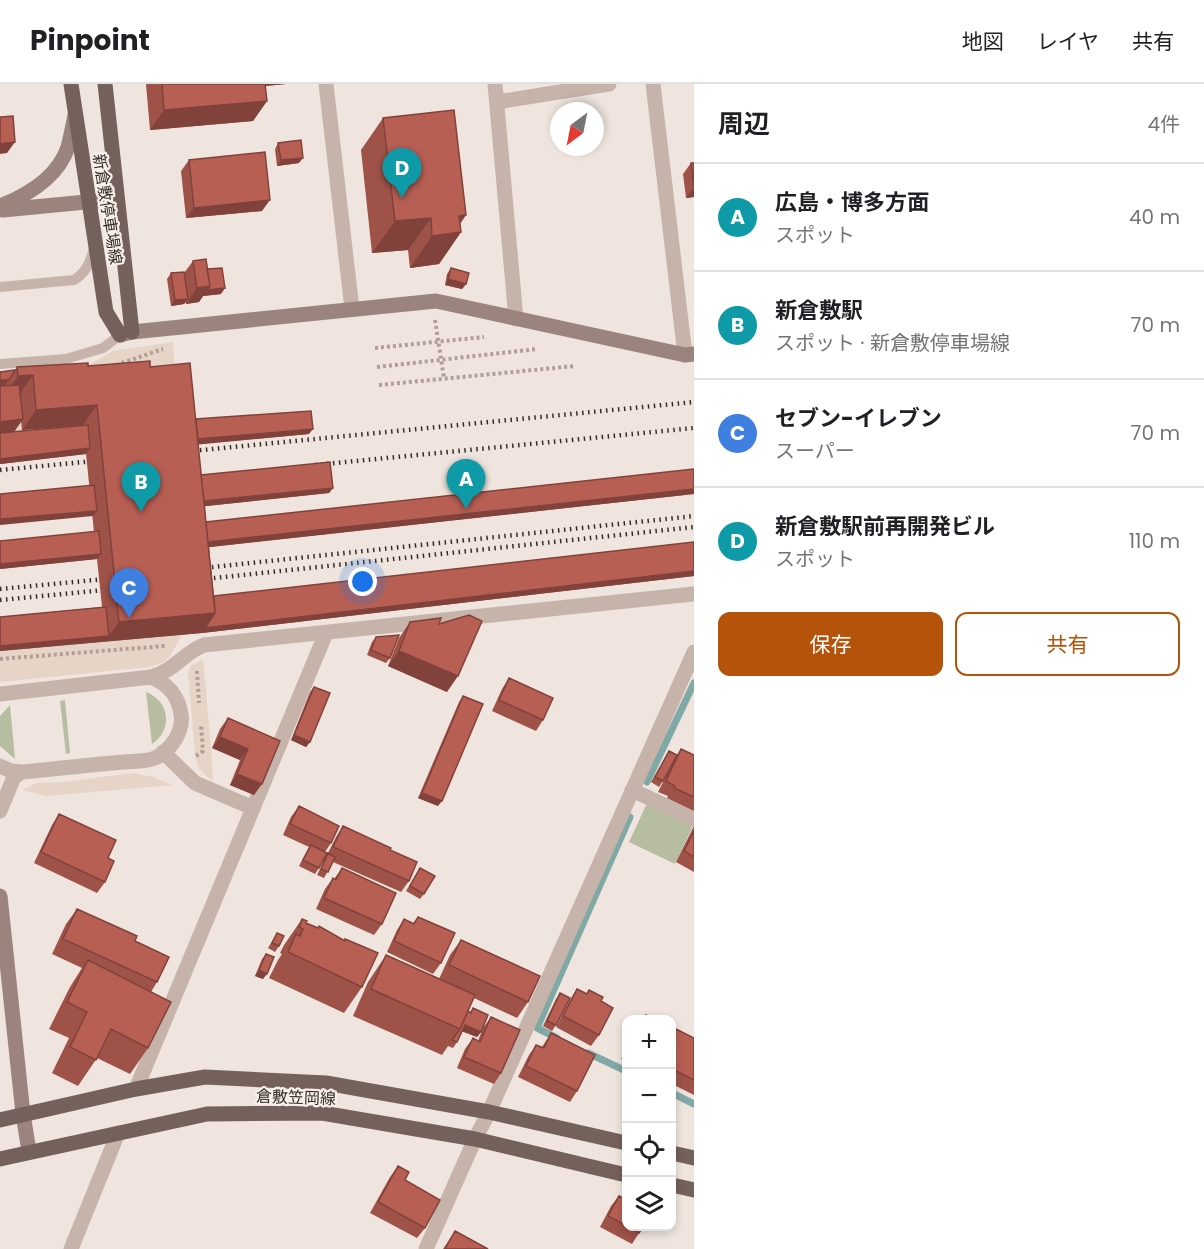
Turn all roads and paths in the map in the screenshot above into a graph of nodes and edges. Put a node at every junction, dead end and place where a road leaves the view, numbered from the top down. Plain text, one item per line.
1 (71, 84) edge
2 (105, 84) edge
3 (326, 84) edge
4 (495, 84) edge
5 (609, 84) edge
6 (653, 84) edge
7 (497, 102) junction
8 (75, 113) junction
9 (117, 199) junction
10 (88, 202) junction
11 (0, 206) edge
12 (0, 210) edge
13 (95, 247) junction
14 (0, 287) edge
15 (432, 301) junction
16 (352, 309) junction
17 (435, 319) junction
18 (516, 319) junction
19 (424, 320) dead end
20 (446, 322) dead end
21 (126, 333) junction
22 (484, 337) dead end
23 (438, 342) junction
24 (173, 346) dead end
25 (375, 348) dead end
26 (537, 350) dead end
27 (690, 355) edge
28 (441, 360) junction
29 (0, 364) edge
30 (574, 366) dead end
31 (112, 367) edge
32 (377, 367) dead end
33 (444, 378) junction
34 (379, 385) dead end
35 (694, 594) edge
36 (326, 633) junction
37 (173, 651) dead end
38 (694, 652) edge
39 (0, 659) edge
40 (151, 677) junction
41 (1, 693) edge
42 (164, 752) junction
43 (0, 766) edge
44 (22, 772) junction
45 (632, 790) junction
46 (253, 808) junction
47 (0, 811) edge
48 (694, 819) edge
49 (0, 896) edge
50 (136, 1089) junction
51 (489, 1112) junction
52 (23, 1114) junction
53 (0, 1120) edge
54 (118, 1133) junction
55 (475, 1139) junction
56 (622, 1142) edge
57 (29, 1151) junction
58 (676, 1154) edge
59 (694, 1158) edge
60 (0, 1159) edge
61 (622, 1173) edge
62 (676, 1186) edge
63 (694, 1190) edge
64 (71, 1249) edge
65 (426, 1249) edge

1 - 8 main road, 新倉敷停車場線
2 - 9 main road, 新倉敷停車場線
3 - 16 street
4 - 7 street
5 - 7 street
6 - 27 street
7 - 18 street
8 - 10 main road, 新倉敷停車場線
8 - 11 street
9 - 10 street
9 - 21 main road, 新倉敷停車場線
10 - 12 street
10 - 13 main road, 新倉敷停車場線
13 - 14 lane
13 - 21 main road, 新倉敷停車場線
15 - 16 street
15 - 17 path
15 - 18 street
16 - 21 street
17 - 19 path
17 - 20 path
17 - 23 path
18 - 27 street
21 - 29 lane
22 - 23 path
23 - 25 path
23 - 28 path
24 - 31 path
26 - 28 path
28 - 32 path
28 - 33 path
30 - 33 path
33 - 34 path
35 - 36 street
36 - 40 street
36 - 46 street
37 - 39 path
38 - 45 street
40 - 41 street
40 - 42 street
42 - 44 street
42 - 46 street
43 - 44 street
44 - 47 street
45 - 48 street
45 - 51 street
46 - 50 street
49 - 52 street
50 - 51 main road, 倉敷笠岡線
50 - 52 main road, 倉敷笠岡線
51 - 55 street
51 - 56 main road, 倉敷笠岡線
52 - 53 main road, 倉敷笠岡線
52 - 57 street
54 - 55 main road, 倉敷笠岡線
54 - 57 main road, 倉敷笠岡線
54 - 64 street
55 - 61 main road, 倉敷笠岡線
55 - 65 street
57 - 60 main road, 倉敷笠岡線
58 - 59 main road
62 - 63 main road

